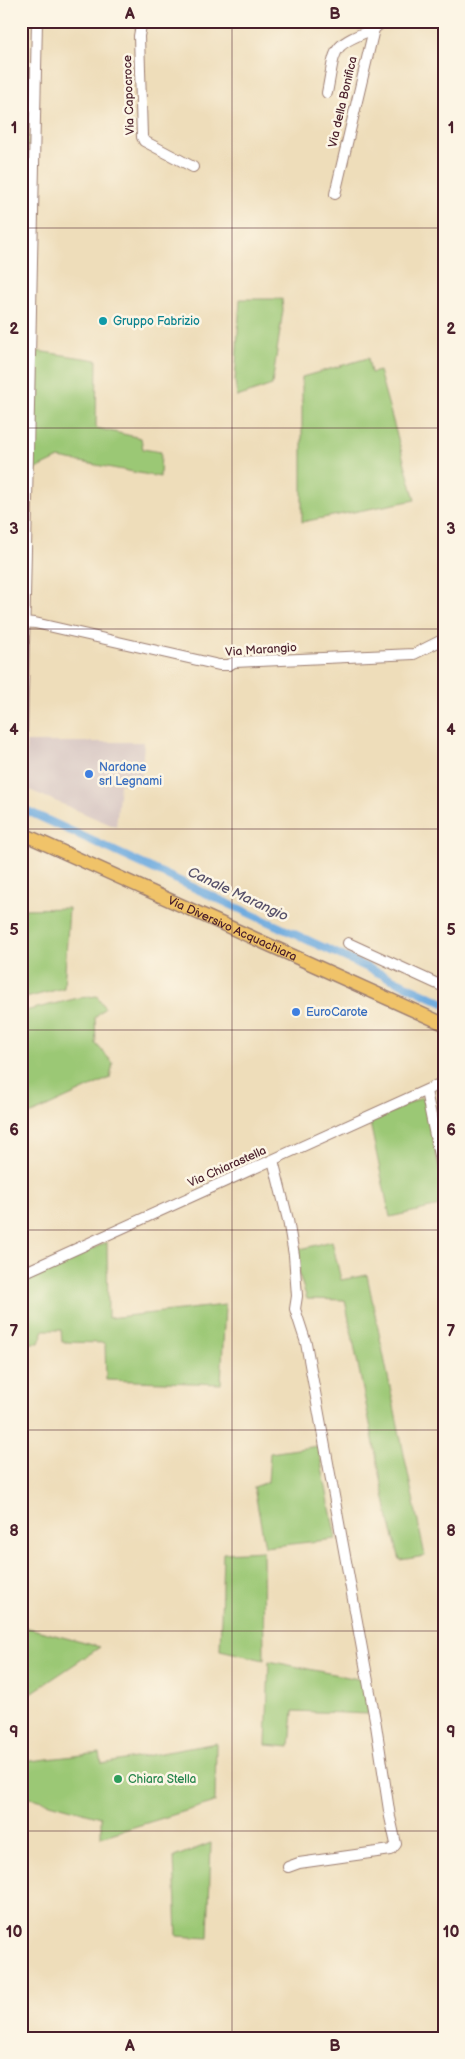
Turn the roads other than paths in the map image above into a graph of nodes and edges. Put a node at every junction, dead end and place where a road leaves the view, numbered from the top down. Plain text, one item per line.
1 (37, 21) edge
2 (142, 21) edge
3 (383, 21) edge
4 (374, 28) junction
5 (327, 93) dead end
6 (193, 167) dead end
7 (335, 194) dead end
8 (23, 622) edge
9 (444, 639) edge
10 (21, 789) edge
11 (21, 833) edge
12 (348, 943) dead end
13 (444, 987) edge
14 (444, 1024) edge
15 (444, 1082) edge
16 (426, 1091) junction
17 (273, 1160) junction
18 (444, 1180) edge
19 (21, 1274) edge
20 (288, 1867) dead end

1 - 8 street
2 - 6 street, Via Capocroce
3 - 4 street
4 - 5 street
4 - 7 street, Via della Bonifica
8 - 9 street, Via Marangio
8 - 10 street
11 - 14 main road, Via Diversivo Acquachiara
12 - 13 street
15 - 16 street, Via Chiarastella
16 - 17 street, Via Chiarastella
16 - 18 street
17 - 19 street, Via Chiarastella
17 - 20 street

